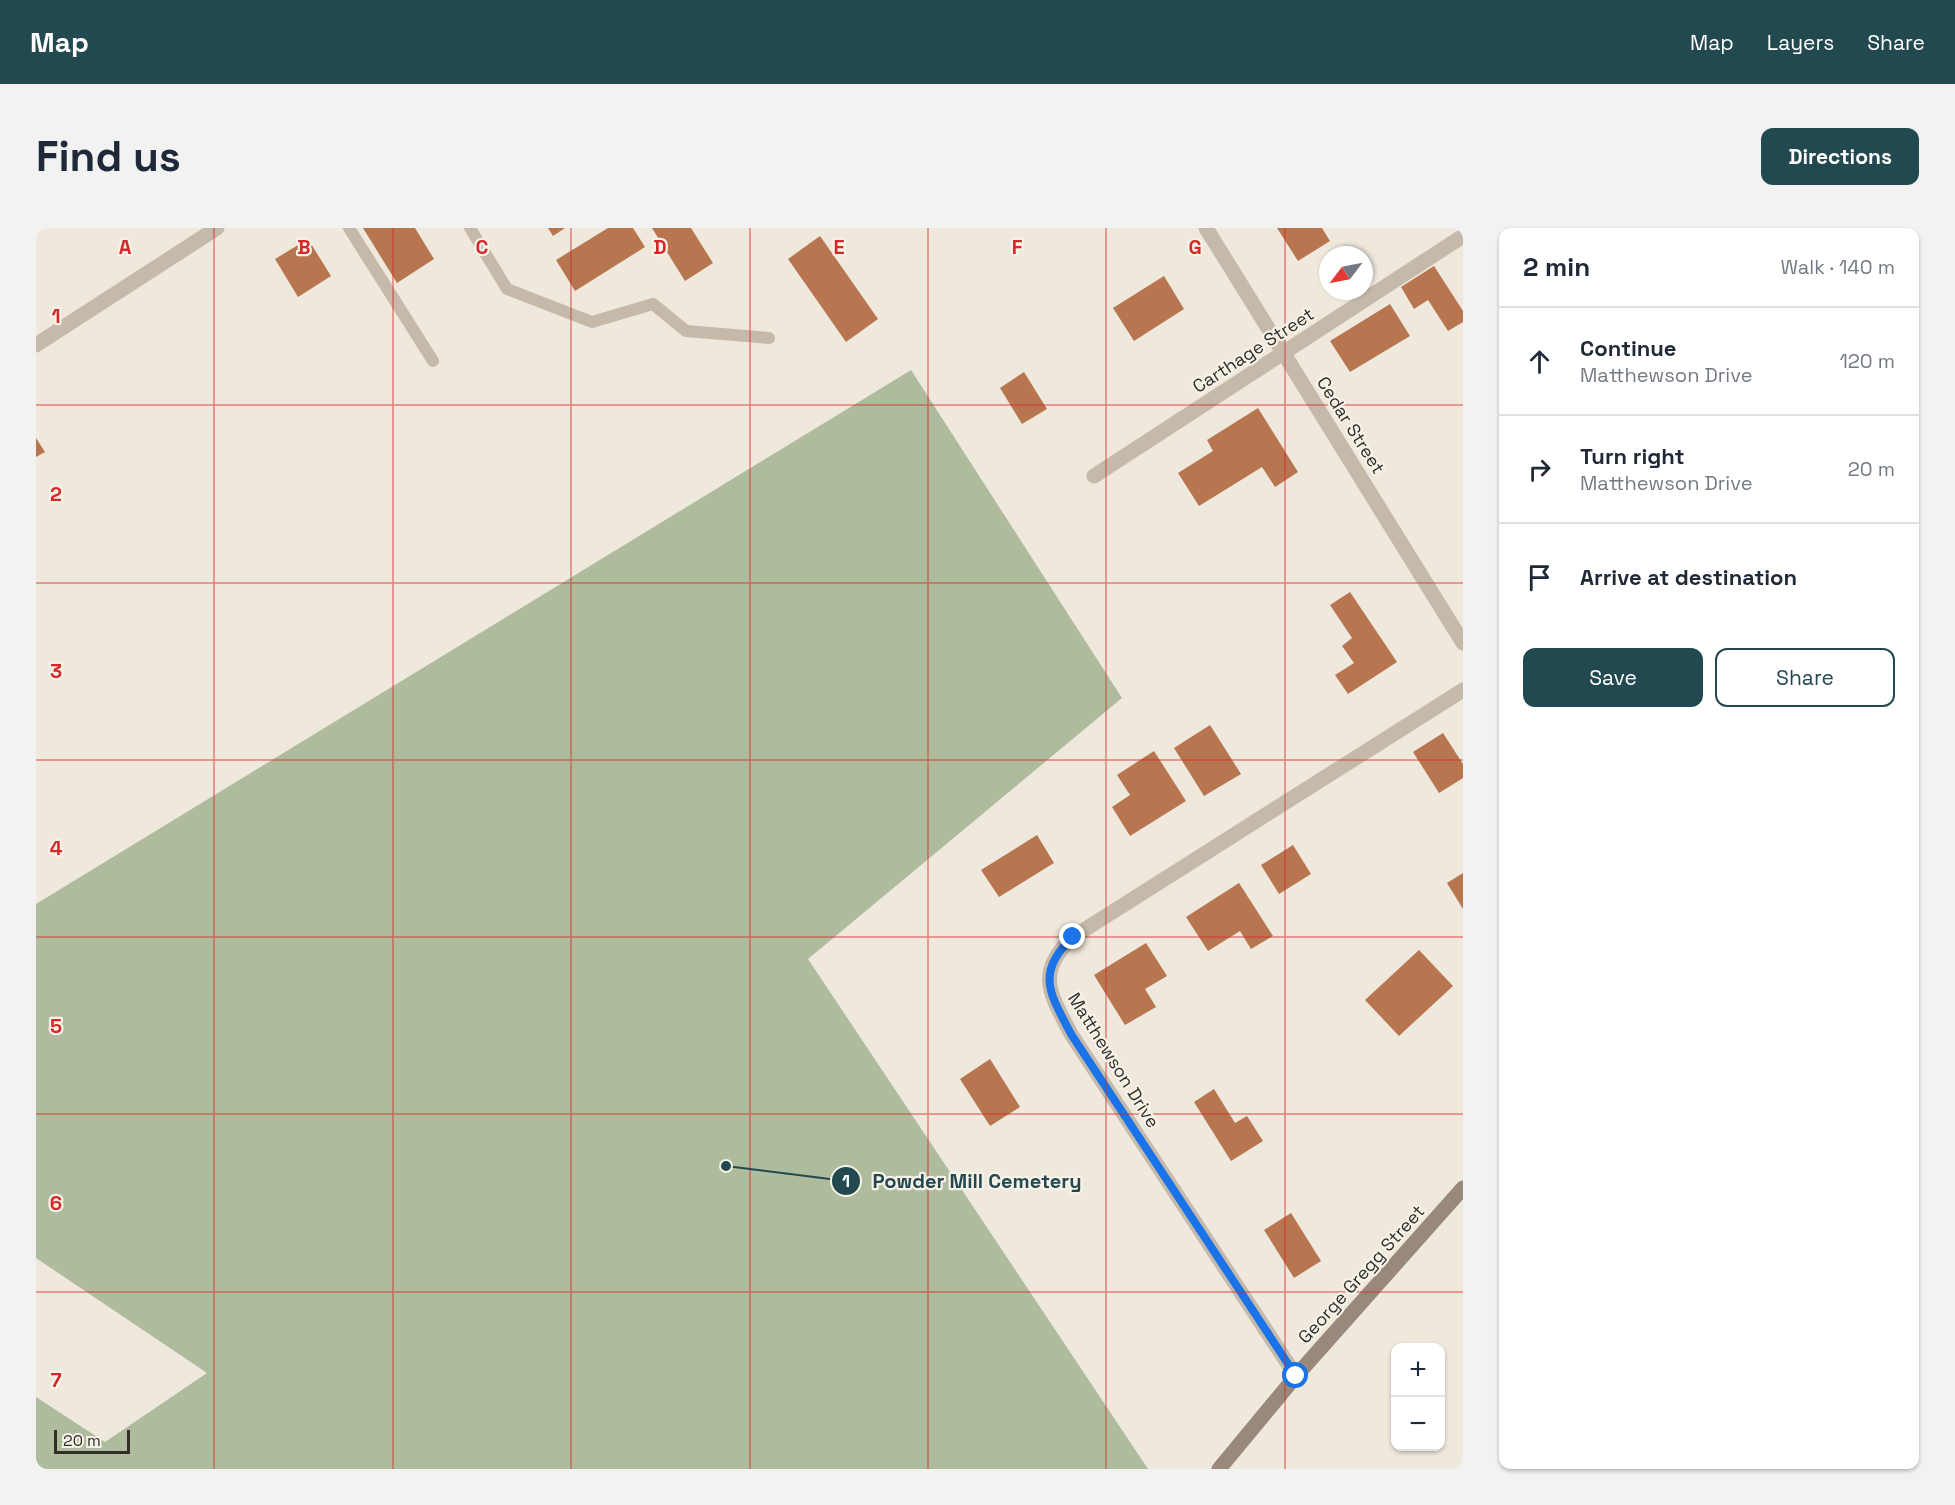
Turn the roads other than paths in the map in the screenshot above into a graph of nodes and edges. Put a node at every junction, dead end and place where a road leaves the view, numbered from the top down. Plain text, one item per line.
1 (217, 228) edge
2 (349, 228) edge
3 (470, 228) edge
4 (1206, 228) edge
5 (1463, 236) edge
6 (769, 338) dead end
7 (36, 345) edge
8 (1284, 354) junction
9 (433, 361) dead end
10 (1094, 476) dead end
11 (1463, 643) edge
12 (1463, 690) edge
13 (1463, 1188) edge
14 (1296, 1376) junction
15 (1218, 1469) edge

1 - 7 street
2 - 9 lane
3 - 6 lane
4 - 8 street, Cedar Street
5 - 8 street, Carthage Street
8 - 10 street, Carthage Street
8 - 11 street, Cedar Street
12 - 14 street, Matthewson Drive
13 - 14 main road, George Gregg Street
14 - 15 main road, George Gregg Street

